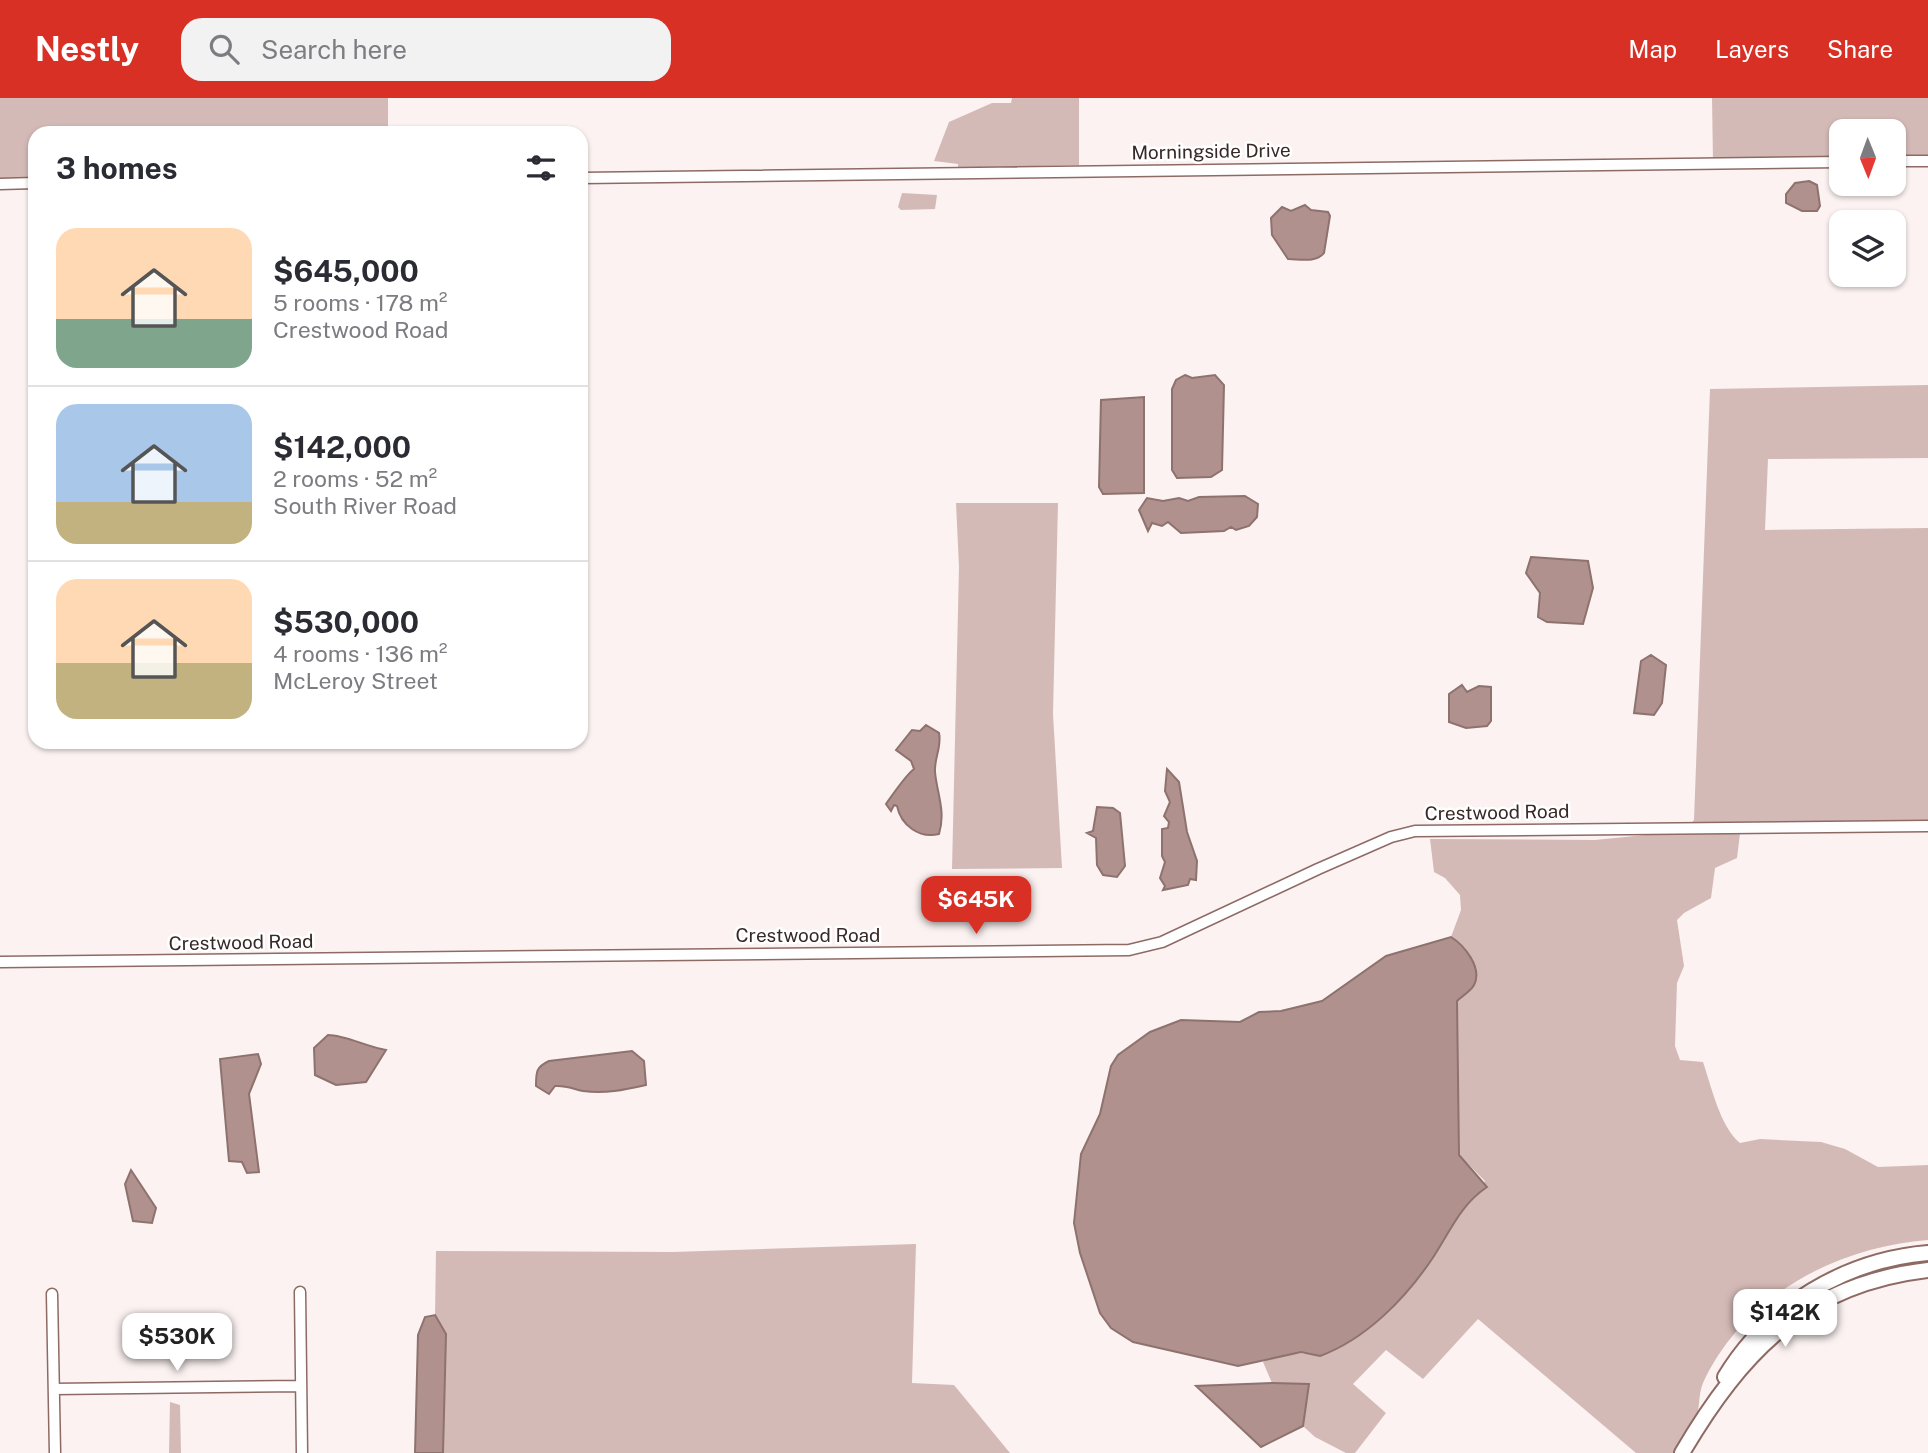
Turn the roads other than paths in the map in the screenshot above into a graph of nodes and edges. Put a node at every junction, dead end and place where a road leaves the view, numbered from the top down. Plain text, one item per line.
1 (1906, 161) edge
2 (1928, 161) edge
3 (1829, 162) edge
4 (588, 177) edge
5 (28, 183) edge
6 (0, 184) edge
7 (1928, 826) edge
8 (0, 962) edge
9 (1928, 1253) edge
10 (1928, 1270) edge
11 (300, 1292) dead end
12 (52, 1294) dead end
13 (300, 1386) junction
14 (54, 1389) junction
15 (1703, 1418) junction
16 (55, 1453) edge
17 (302, 1453) edge
18 (1682, 1453) edge

1 - 2 street
3 - 4 street, Morningside Drive
5 - 6 street
7 - 8 street, Crestwood Road
9 - 15 main road
10 - 15 main road
11 - 13 street
12 - 14 street
13 - 14 street
13 - 17 street
14 - 16 street
15 - 18 main road

